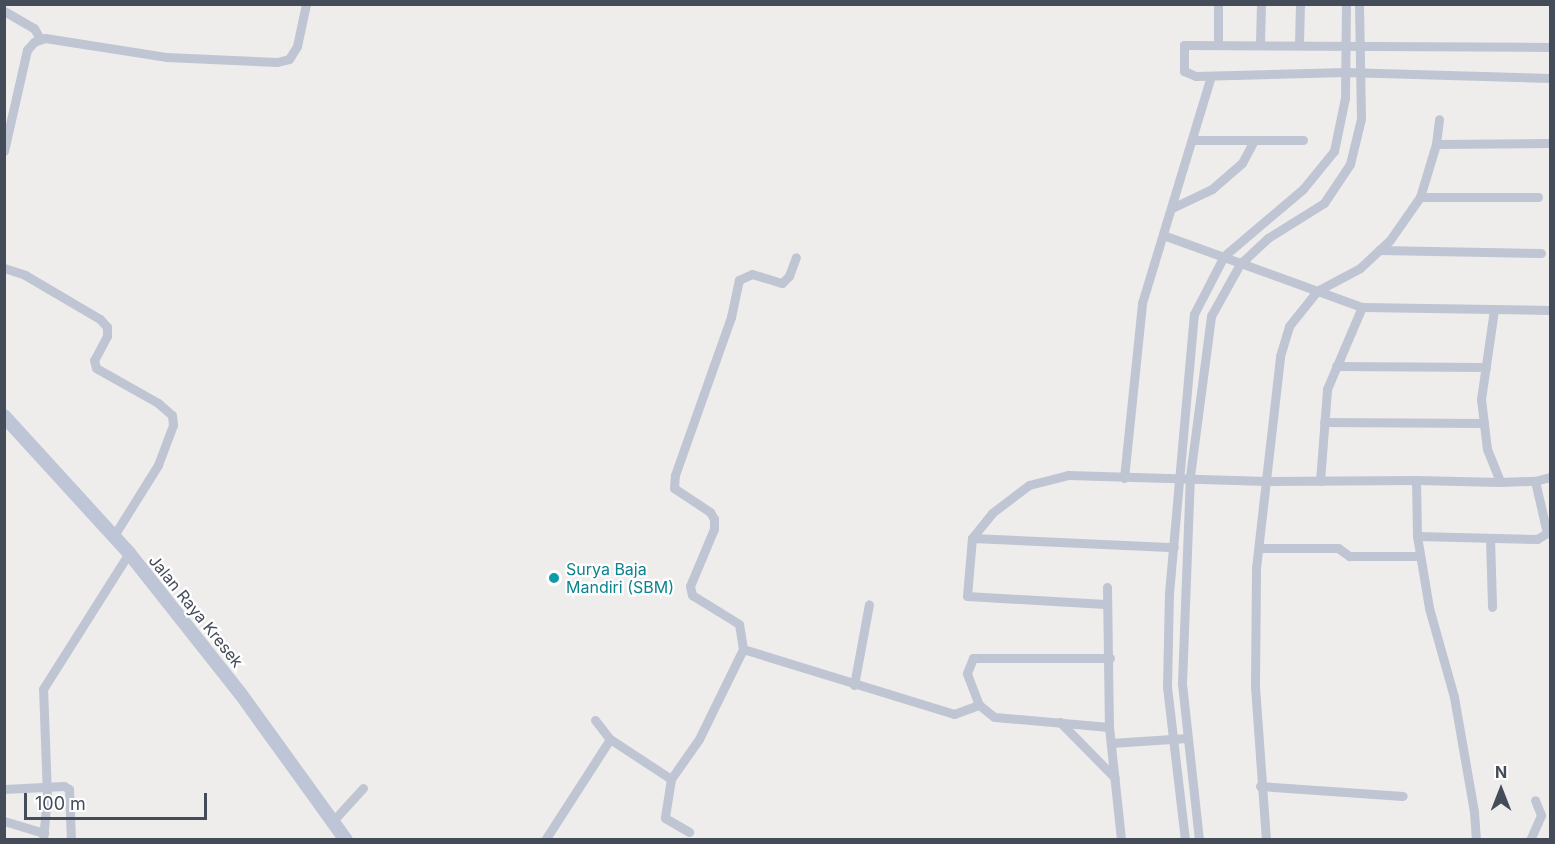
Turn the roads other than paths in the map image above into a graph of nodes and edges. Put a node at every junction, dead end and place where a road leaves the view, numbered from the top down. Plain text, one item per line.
1 (306, 4) edge
2 (1218, 4) edge
3 (1261, 4) edge
4 (1300, 4) edge
5 (1346, 4) edge
6 (1359, 4) edge
7 (4, 11) edge
8 (40, 39) junction
9 (1345, 43) junction
10 (1218, 44) junction
11 (1260, 44) junction
12 (1299, 44) junction
13 (1358, 44) junction
14 (1551, 47) edge
15 (1345, 72) junction
16 (1358, 72) junction
17 (1211, 76) junction
18 (1551, 78) edge
19 (1439, 119) dead end
20 (1193, 140) junction
21 (1254, 140) junction
22 (1303, 140) dead end
23 (1551, 142) edge
24 (1436, 144) junction
25 (4, 151) edge
26 (1420, 197) junction
27 (1538, 197) dead end
28 (1172, 208) junction
29 (1163, 235) junction
30 (1379, 250) junction
31 (1541, 253) dead end
32 (1224, 256) junction
33 (796, 257) dead end
34 (1240, 264) junction
35 (4, 268) edge
36 (1317, 291) junction
37 (1362, 308) junction
38 (1494, 310) junction
39 (1551, 310) edge
40 (1336, 366) junction
41 (1486, 367) junction
42 (4, 416) edge
43 (1324, 422) junction
44 (1484, 423) junction
45 (1190, 476) junction
46 (1179, 477) junction
47 (1551, 477) edge
48 (1124, 478) junction
49 (1416, 480) junction
50 (1267, 481) junction
51 (1320, 481) junction
52 (1500, 482) junction
53 (1535, 482) junction
54 (113, 537) junction
55 (1417, 537) junction
56 (1490, 537) junction
57 (972, 538) junction
58 (1173, 547) junction
59 (1259, 548) junction
60 (129, 553) junction
61 (1420, 556) junction
62 (1107, 587) dead end
63 (869, 604) dead end
64 (1105, 604) junction
65 (1492, 606) dead end
66 (743, 649) junction
67 (1110, 658) junction
68 (1167, 682) junction
69 (1182, 683) junction
70 (854, 685) junction
71 (980, 705) junction
72 (595, 720) dead end
73 (1060, 722) junction
74 (1109, 727) junction
75 (1173, 738) junction
76 (1186, 738) junction
77 (610, 740) junction
78 (1111, 743) junction
79 (1115, 778) junction
80 (671, 780) junction
81 (1260, 786) junction
82 (46, 787) junction
83 (363, 788) dead end
84 (4, 789) edge
85 (1403, 796) dead end
86 (1534, 800) dead end
87 (4, 821) edge
88 (332, 822) junction
89 (689, 832) dead end
90 (43, 836) edge
91 (71, 840) edge
92 (346, 840) edge
93 (545, 840) edge
94 (1121, 840) edge
95 (1185, 840) edge
96 (1199, 840) edge
97 (1266, 840) edge
98 (1476, 840) edge
99 (1530, 840) edge

1 - 8 street
2 - 10 street
3 - 11 street
4 - 12 street
5 - 9 street
6 - 13 street
7 - 8 street
8 - 25 street
9 - 12 street
9 - 13 street
9 - 15 street
10 - 11 street
10 - 17 street
11 - 12 street
13 - 14 street
13 - 16 street
15 - 16 street
15 - 17 street
15 - 32 street
16 - 18 street
16 - 34 street
17 - 20 street
19 - 24 street
20 - 21 street
20 - 28 street
21 - 22 street
21 - 28 street
23 - 24 street
24 - 26 street
26 - 27 street
26 - 30 street
28 - 29 street
29 - 32 street
29 - 48 street
30 - 31 street
30 - 36 street
32 - 34 street
32 - 46 street
33 - 66 street
34 - 36 street
34 - 45 street
35 - 54 street
36 - 37 street
36 - 50 street
37 - 38 street
37 - 40 street
38 - 39 street
38 - 41 street
40 - 41 street
40 - 43 street
41 - 44 street
42 - 54 main road, Jalan Raya Kresek
43 - 44 street
43 - 51 street
44 - 52 street
45 - 46 street
45 - 50 street
45 - 69 street
46 - 48 street
46 - 58 street
47 - 53 street
48 - 57 street
49 - 51 street
49 - 52 street
49 - 55 street
50 - 51 street
50 - 59 street
52 - 53 street
53 - 56 street
54 - 60 main road, Jalan Raya Kresek
55 - 56 street
55 - 61 street
56 - 65 street
57 - 58 street
57 - 64 street
58 - 68 street
59 - 61 street
59 - 81 street
60 - 82 street
60 - 88 main road, Jalan Raya Kresek
61 - 98 street
62 - 64 street
63 - 70 street
64 - 67 street
66 - 70 street
66 - 80 street
67 - 71 street
67 - 74 street
68 - 69 street
68 - 75 street
69 - 76 street
70 - 71 street
71 - 73 street
72 - 77 street
73 - 74 street
73 - 79 street
74 - 78 street
75 - 76 street
75 - 78 street
75 - 95 street
76 - 96 street
77 - 80 street
77 - 93 street
78 - 79 street
79 - 94 street
80 - 89 street
81 - 85 street
81 - 97 street
82 - 84 street
82 - 90 street
82 - 91 street
83 - 88 street
86 - 99 street
87 - 90 street
88 - 92 main road, Jalan Raya Kresek

